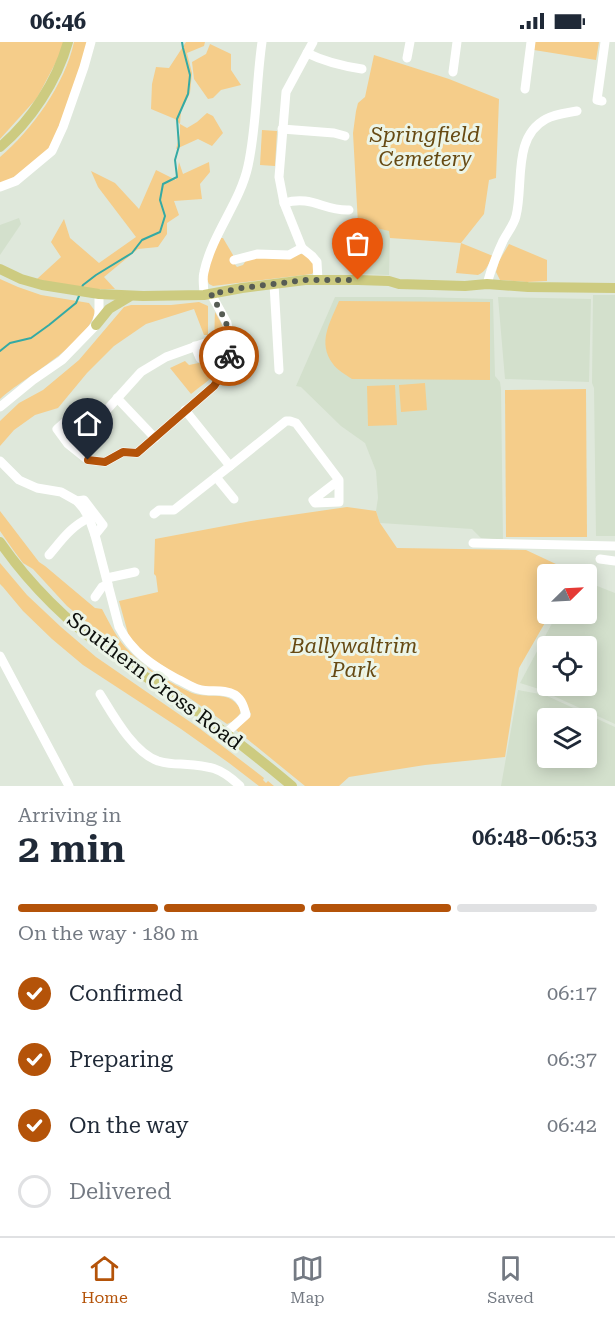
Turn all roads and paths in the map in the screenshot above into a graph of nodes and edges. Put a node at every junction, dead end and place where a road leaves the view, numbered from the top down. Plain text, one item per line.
1 (68, 42) edge
2 (91, 42) edge
3 (262, 42) edge
4 (313, 42) edge
5 (410, 42) edge
6 (458, 42) edge
7 (531, 42) edge
8 (605, 42) edge
9 (307, 53) junction
10 (408, 58) dead end
11 (362, 69) dead end
12 (453, 72) dead end
13 (525, 89) dead end
14 (602, 101) dead end
15 (577, 111) dead end
16 (282, 129) junction
17 (345, 136) dead end
18 (0, 147) edge
19 (0, 187) edge
20 (284, 202) junction
21 (349, 210) dead end
22 (302, 249) junction
23 (234, 260) dead end
24 (0, 269) edge
25 (318, 280) junction
26 (274, 284) junction
27 (482, 284) junction
28 (615, 288) edge
29 (95, 293) junction
30 (208, 294) junction
31 (132, 296) junction
32 (96, 325) junction
33 (200, 358) dead end
34 (279, 370) dead end
35 (117, 398) junction
36 (0, 407) edge
37 (185, 410) junction
38 (66, 421) dead end
39 (99, 436) dead end
40 (155, 438) junction
41 (0, 461) edge
42 (230, 466) junction
43 (216, 477) junction
44 (339, 480) dead end
45 (234, 499) dead end
46 (77, 501) junction
47 (154, 514) dead end
48 (88, 518) junction
49 (95, 535) junction
50 (0, 542) edge
51 (473, 543) dead end
52 (615, 546) edge
53 (49, 555) dead end
54 (600, 560) dead end
55 (615, 561) edge
56 (135, 572) dead end
57 (108, 581) junction
58 (95, 597) dead end
59 (0, 656) edge
60 (100, 694) dead end
61 (226, 733) junction
62 (69, 786) edge
63 (240, 786) edge
64 (292, 786) edge

1 - 18 main road
2 - 19 street
3 - 30 street
4 - 9 street
5 - 10 street
6 - 12 street
7 - 13 street
8 - 14 street
9 - 11 street
9 - 16 street
15 - 27 street
16 - 17 street
16 - 20 street
20 - 21 street
20 - 22 street
22 - 23 street
22 - 25 street
24 - 29 main road
25 - 26 main road
25 - 27 main road
26 - 30 main road
26 - 34 street
27 - 28 main road
29 - 31 main road
29 - 32 street
30 - 31 main road
30 - 37 street
31 - 32 main road
32 - 36 street
33 - 35 street
35 - 39 street
35 - 40 street
37 - 40 street
37 - 42 street
38 - 40 street
41 - 46 street
42 - 43 street
42 - 44 street
43 - 45 street
43 - 47 street
46 - 48 street
46 - 49 street
48 - 49 street
48 - 53 street
49 - 57 street
50 - 61 main road, Southern Cross Road
51 - 52 street
54 - 55 street
56 - 57 street
57 - 58 street
57 - 61 street
59 - 62 street
60 - 63 street
61 - 64 main road, Southern Cross Road

